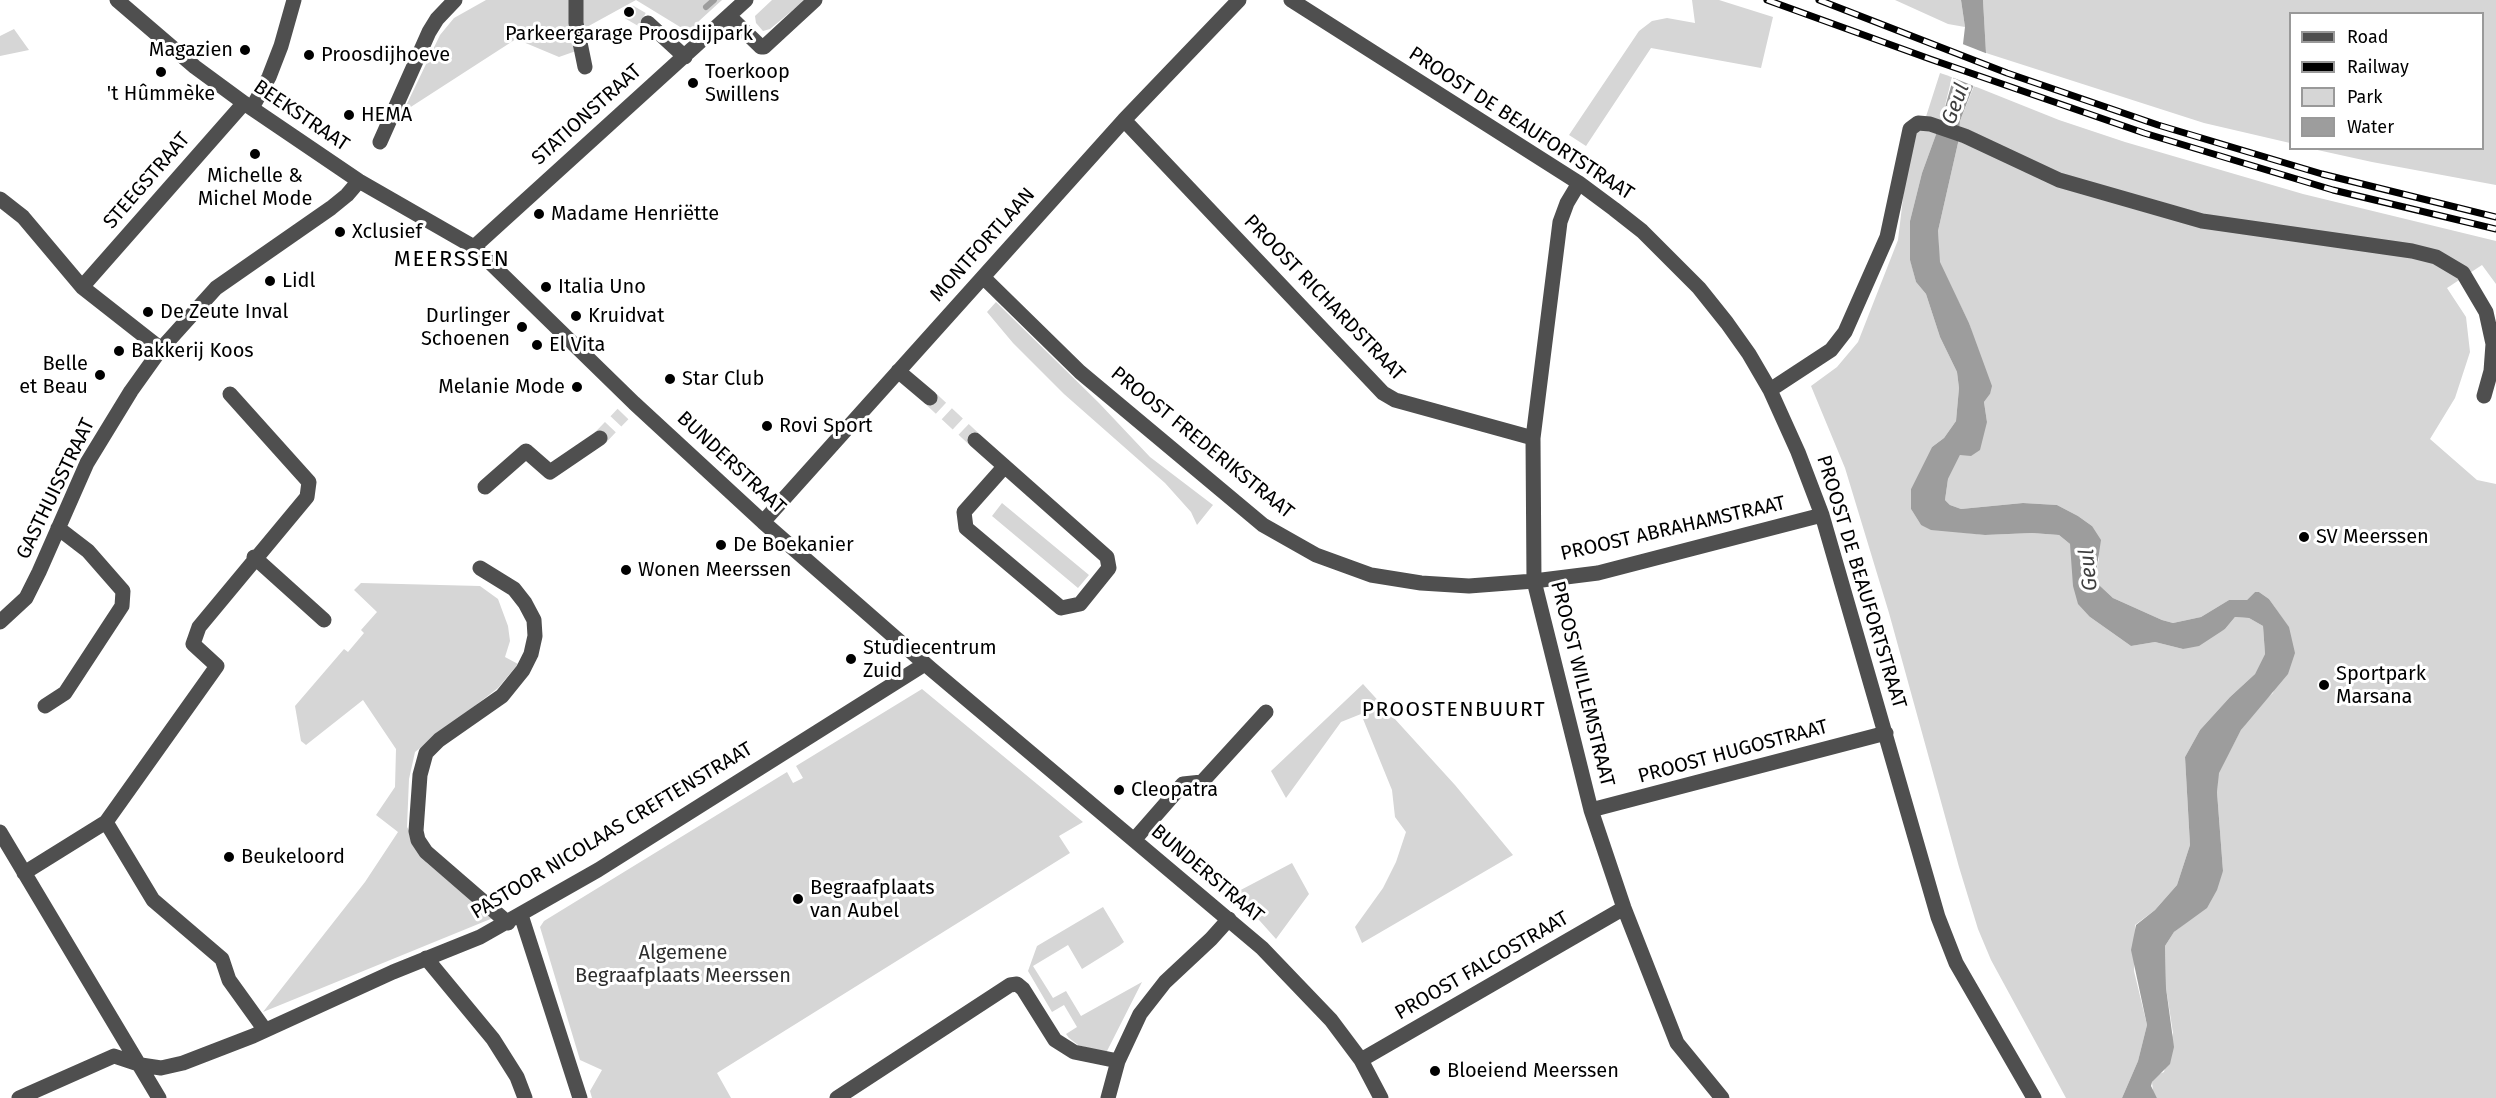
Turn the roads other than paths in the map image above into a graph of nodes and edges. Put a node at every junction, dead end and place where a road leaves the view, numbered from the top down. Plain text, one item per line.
1 (117, 0) edge
2 (294, 0) edge
3 (455, 0) edge
4 (576, 0) edge
5 (746, 0) edge
6 (815, 0) edge
7 (1239, 0) edge
8 (1291, 0) edge
9 (729, 16) junction
10 (648, 23) tunnel mouth
11 (685, 57) junction
12 (585, 67) dead end
13 (248, 105) junction
14 (1124, 120) junction
15 (380, 142) dead end
16 (359, 181) junction
17 (1579, 183) junction
18 (0, 199) edge
19 (474, 247) junction
20 (983, 278) junction
21 (82, 287) junction
22 (161, 349) junction
23 (898, 371) junction
24 (1770, 390) junction
25 (230, 394) dead end
26 (2484, 396) dead end
27 (930, 399) tunnel mouth
28 (634, 403) junction
29 (623, 414) tunnel mouth
30 (600, 438) tunnel mouth
31 (1533, 438) junction
32 (975, 440) tunnel mouth
33 (1004, 467) junction
34 (485, 488) dead end
35 (1822, 515) junction
36 (763, 522) junction
37 (58, 528) junction
38 (254, 557) junction
39 (480, 568) dead end
40 (1534, 581) junction
41 (324, 620) dead end
42 (0, 622) edge
43 (925, 664) junction
44 (45, 706) dead end
45 (1266, 712) dead end
46 (1886, 733) junction
47 (1591, 810) junction
48 (106, 822) junction
49 (0, 832) edge
50 (1134, 840) junction
51 (24, 873) junction
52 (1624, 908) junction
53 (514, 919) junction
54 (1229, 919) junction
55 (426, 958) junction
56 (265, 1030) junction
57 (1361, 1060) junction
58 (1118, 1061) junction
59 (141, 1065) junction
60 (19, 1098) edge
61 (159, 1098) edge
62 (525, 1098) edge
63 (580, 1098) edge
64 (837, 1098) edge
65 (1108, 1098) edge
66 (1381, 1098) edge
67 (1722, 1098) edge
68 (2034, 1098) edge

1 - 13 street, BEEKSTRAAT
2 - 13 street, STEEGSTRAAT
3 - 15 street
4 - 12 street
5 - 9 street, STATIONSTRAAT
6 - 9 street
7 - 14 street, MONTFORTLAAN
8 - 17 street, PROOST DE BEAUFORTSTRAAT
9 - 11 street, STATIONSTRAAT
10 - 11 street
11 - 19 street, STATIONSTRAAT
13 - 16 street, BEEKSTRAAT
13 - 21 street, STEEGSTRAAT
14 - 20 street, MONTFORTLAAN
14 - 31 street, PROOST RICHARDSTRAAT
16 - 19 street, BEEKSTRAAT
16 - 22 street, GASTHUISSTRAAT
17 - 24 street, PROOST DE BEAUFORTSTRAAT
17 - 31 street, PROOST WILLEMSTRAAT
18 - 21 street
19 - 28 street, BUNDERSTRAAT
20 - 23 street, MONTFORTLAAN
20 - 40 street, PROOST FREDERIKSTRAAT
21 - 22 street
22 - 37 street, GASTHUISSTRAAT
23 - 27 street
23 - 36 street, MONTFORTLAAN
24 - 26 street
24 - 35 street, PROOST DE BEAUFORTSTRAAT
25 - 38 street
28 - 29 street
28 - 36 street, BUNDERSTRAAT
30 - 34 street
31 - 40 street, PROOST WILLEMSTRAAT
32 - 33 street
33 - 33 street
35 - 40 street, PROOST ABRAHAMSTRAAT
35 - 46 street, PROOST DE BEAUFORTSTRAAT
36 - 43 street, BUNDERSTRAAT
37 - 42 street, GASTHUISSTRAAT
37 - 44 street
38 - 41 street
38 - 48 street
39 - 53 street
40 - 47 street, PROOST WILLEMSTRAAT
43 - 50 street, BUNDERSTRAAT
43 - 53 street, PASTOOR NICOLAAS CREFTENSTRAAT
45 - 50 street
46 - 47 street, PROOST HUGOSTRAAT
46 - 68 street, PROOST DE BEAUFORTSTRAAT
47 - 52 street, PROOST WILLEMSTRAAT
48 - 51 street
48 - 56 street
49 - 51 street
50 - 54 street, BUNDERSTRAAT
51 - 59 street
52 - 57 street, PROOST FALCOSTRAAT
52 - 67 street, PROOST WILLEMSTRAAT
53 - 55 street, PASTOOR NICOLAAS CREFTENSTRAAT
53 - 63 street
54 - 57 street, BUNDERSTRAAT
54 - 58 street
55 - 56 street, PASTOOR NICOLAAS CREFTENSTRAAT
55 - 62 street
56 - 59 street, PASTOOR NICOLAAS CREFTENSTRAAT
57 - 66 street, BUNDERSTRAAT
58 - 64 street
58 - 65 street
59 - 60 street, PASTOOR NICOLAAS CREFTENSTRAAT
59 - 61 street

